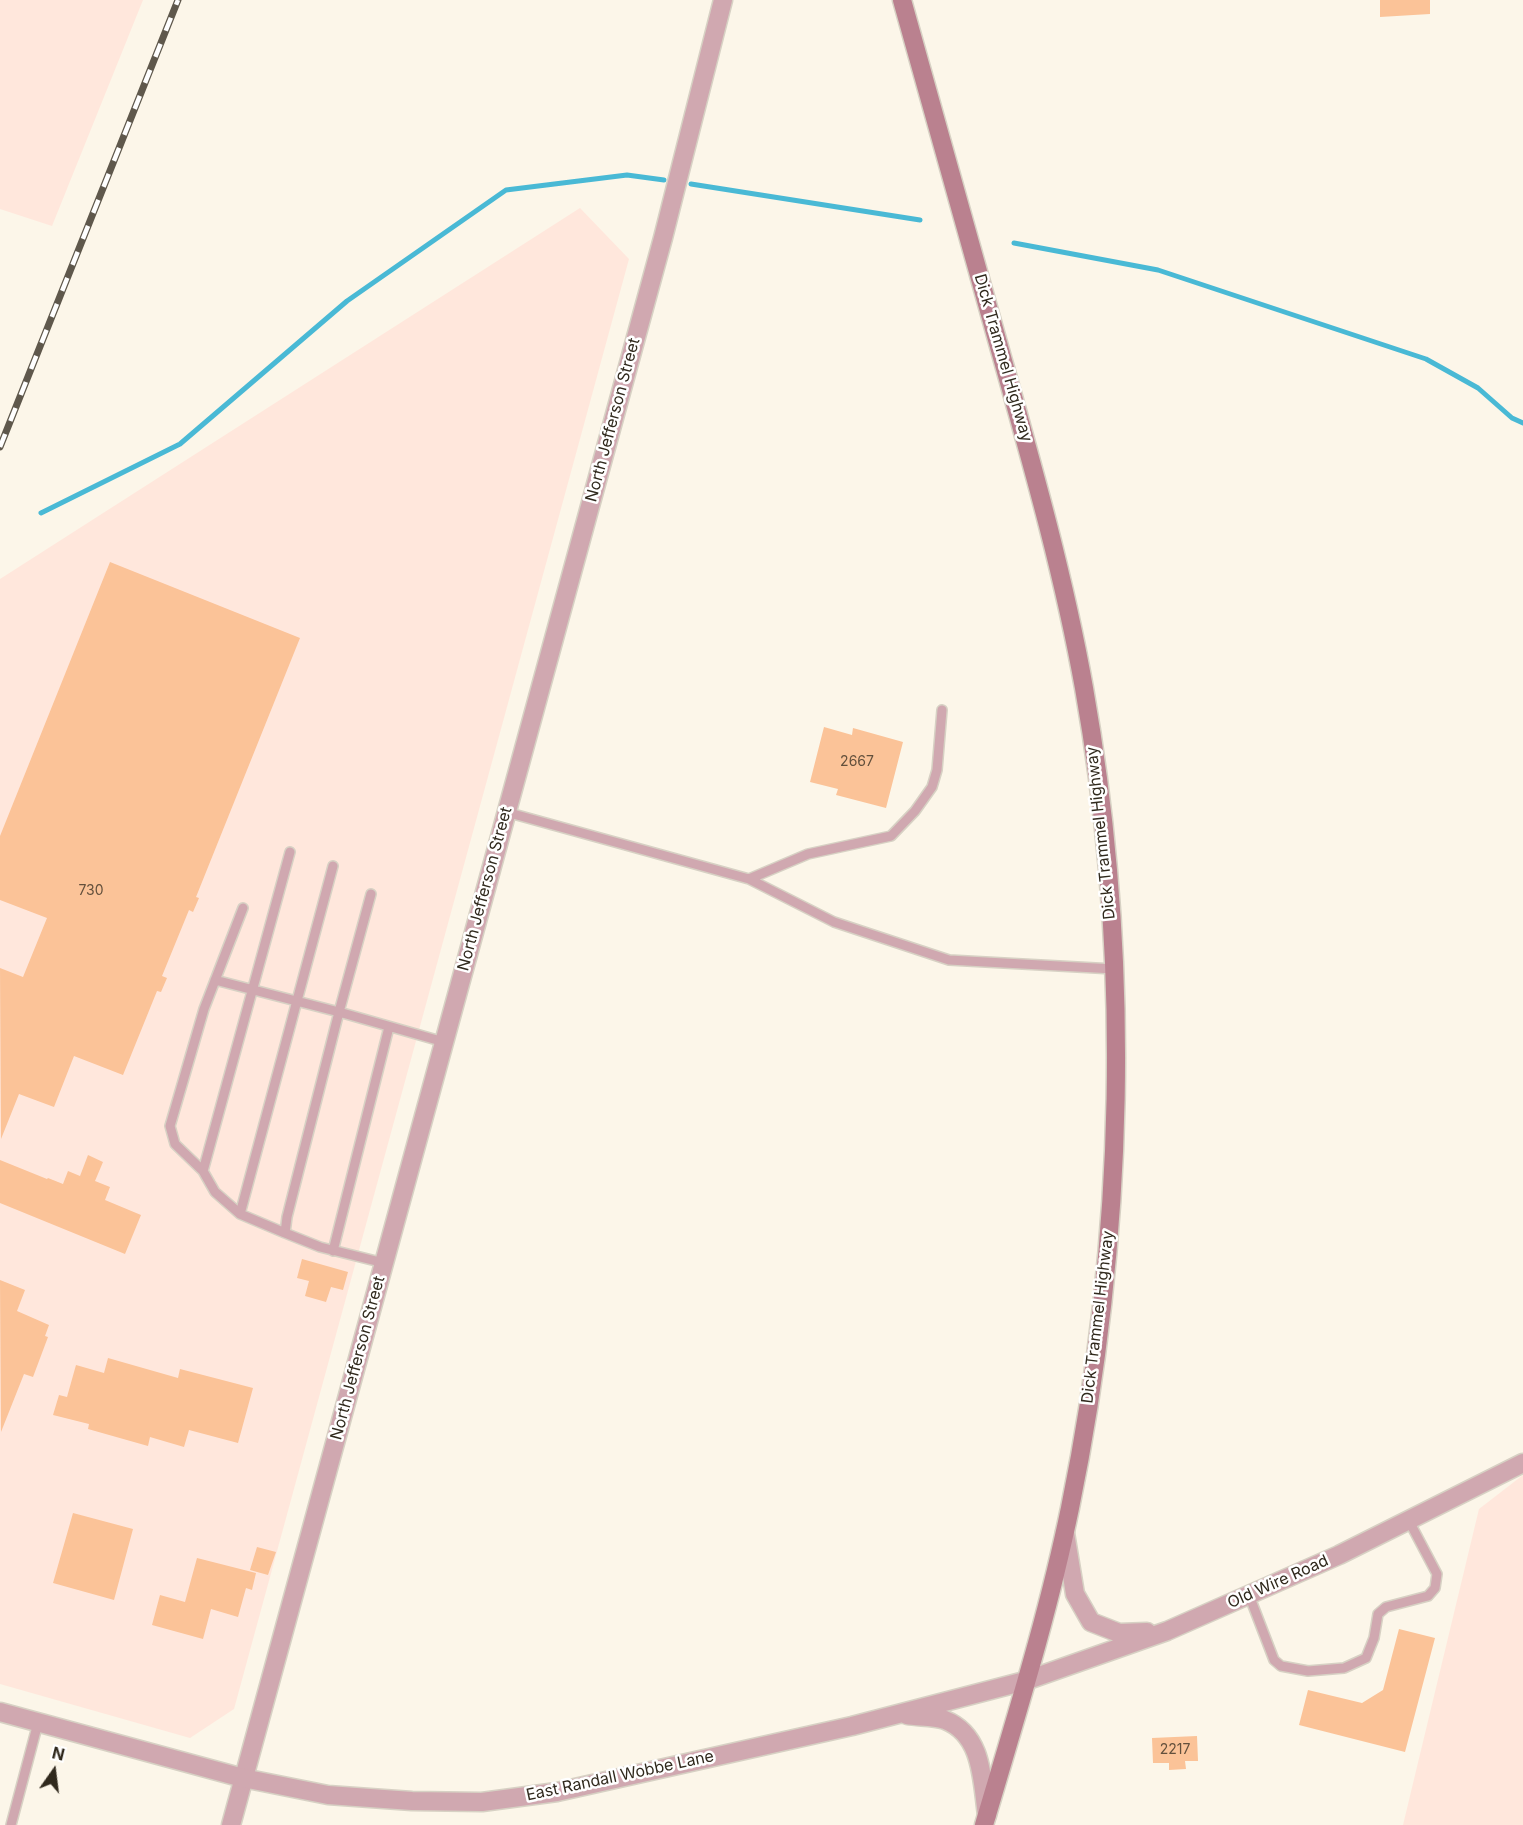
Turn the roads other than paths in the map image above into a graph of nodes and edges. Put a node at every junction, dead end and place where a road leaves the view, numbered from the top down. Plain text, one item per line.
1 (723, 0) edge
2 (902, 0) edge
3 (942, 710) dead end
4 (506, 812) junction
5 (290, 852) dead end
6 (333, 866) dead end
7 (749, 879) junction
8 (371, 894) dead end
9 (243, 908) dead end
10 (1114, 969) junction
11 (215, 980) junction
12 (253, 989) junction
13 (297, 1001) junction
14 (339, 1012) junction
15 (390, 1027) junction
16 (444, 1042) junction
17 (203, 1171) junction
18 (240, 1214) junction
19 (285, 1233) junction
20 (333, 1251) junction
21 (384, 1263) junction
22 (1523, 1463) edge
23 (1409, 1521) junction
24 (1065, 1531) junction
25 (1249, 1594) junction
26 (1167, 1631) junction
27 (1025, 1681) junction
28 (0, 1713) edge
29 (896, 1714) junction
30 (38, 1723) junction
31 (243, 1778) junction
32 (986, 1820) edge
33 (11, 1825) edge
34 (231, 1825) edge

1 - 4 street, North Jefferson Street
2 - 10 main road, Dick Trammel Highway
3 - 7 lane
4 - 7 lane
4 - 16 street, North Jefferson Street
5 - 12 lane
6 - 13 lane
7 - 10 lane
8 - 14 lane
9 - 11 lane
10 - 24 main road, Dick Trammel Highway
11 - 12 lane
11 - 17 lane
12 - 13 lane
12 - 17 lane
13 - 14 lane
13 - 18 lane
14 - 15 lane
14 - 19 lane
15 - 16 lane
15 - 20 lane
16 - 21 street, North Jefferson Street
17 - 18 lane
18 - 19 lane
19 - 20 lane
20 - 21 lane
21 - 31 street, North Jefferson Street
22 - 23 street, Old Wire Road
23 - 25 street, Old Wire Road
23 - 25 lane
24 - 26 street
24 - 27 main road, Dick Trammel Highway
25 - 26 street, Old Wire Road
26 - 27 street, Old Wire Road
27 - 29 street, East Randall Wobbe Lane
27 - 32 main road, Dick Trammel Highway
28 - 30 street, East Randall Wobbe Lane
29 - 31 street, East Randall Wobbe Lane
29 - 32 street
30 - 31 street, East Randall Wobbe Lane
30 - 33 lane
31 - 34 street

